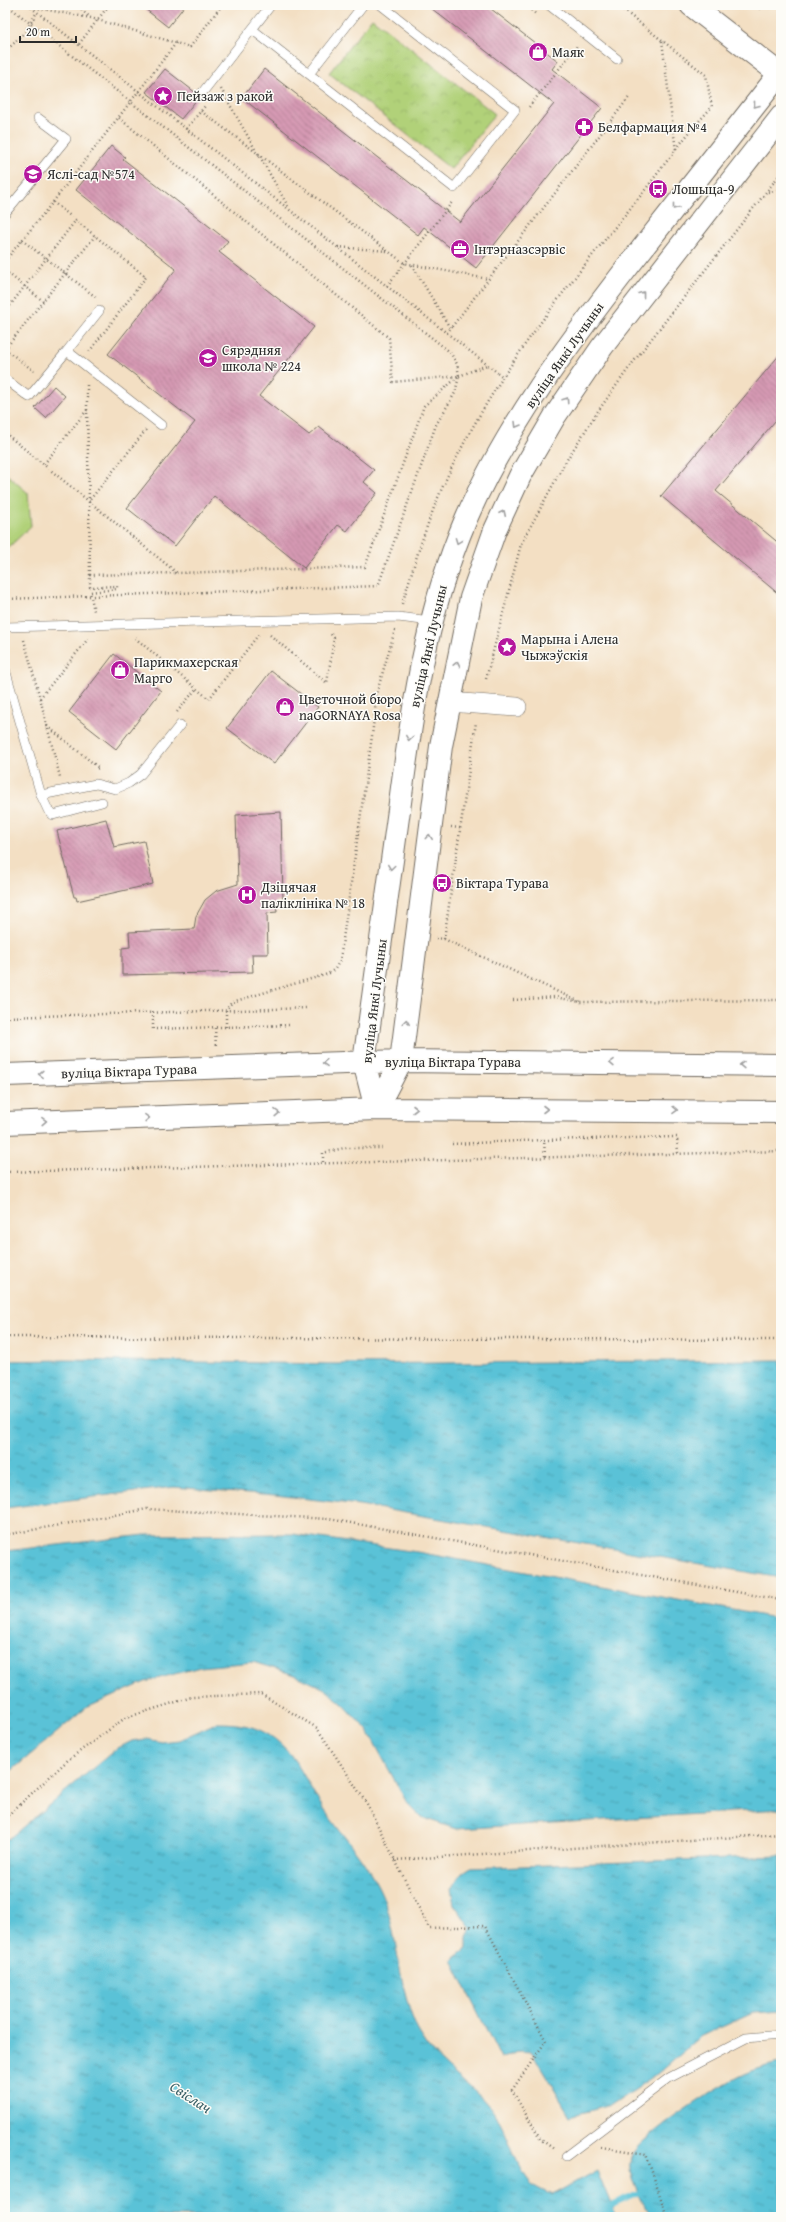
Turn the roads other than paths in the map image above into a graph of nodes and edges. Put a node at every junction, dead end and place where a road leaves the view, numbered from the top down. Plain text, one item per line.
1 (271, 5) edge
2 (363, 5) edge
3 (381, 5) edge
4 (549, 5) edge
5 (691, 5) edge
6 (253, 30) junction
7 (617, 59) dead end
8 (308, 74) junction
9 (780, 74) edge
10 (202, 93) dead end
11 (781, 117) edge
12 (38, 118) dead end
13 (5, 213) edge
14 (99, 311) dead end
15 (67, 351) junction
16 (5, 379) edge
17 (158, 423) road end
18 (431, 621) junction
19 (5, 626) edge
20 (5, 670) edge
21 (414, 699) junction
22 (450, 702) junction
23 (517, 707) dead end
24 (180, 725) dead end
25 (41, 795) junction
26 (102, 802) dead end
27 (401, 1060) junction
28 (364, 1062) junction
29 (781, 1066) edge
30 (5, 1076) edge
31 (376, 1109) junction
32 (781, 1112) edge
33 (5, 1123) edge
34 (781, 2035) edge
35 (566, 2156) road end

1 - 6 lane
2 - 8 lane
3 - 8 lane
4 - 7 lane
5 - 9 main road
6 - 8 lane
6 - 10 lane
9 -> 18 main road, вуліца Янкі Лучыны
22 -> 11 main road, вуліца Янкі Лучыны
12 - 13 lane
14 - 15 lane
15 - 16 lane
15 - 17 lane
18 - 19 lane
18 - 21 main road, вуліца Янкі Лучыны
20 - 25 lane
21 - 22 main road
21 -> 28 main road, вуліца Янкі Лучыны
22 - 23 street
27 -> 22 main road, вуліца Янкі Лучыны
24 - 25 lane
25 - 26 lane
27 - 28 main road, вуліца Віктара Турава
29 -> 27 main road, вуліца Віктара Турава
27 - 31 main road, вуліца Янкі Лучыны
28 -> 30 main road, вуліца Віктара Турава
28 - 31 main road, вуліца Янкі Лучыны
31 -> 32 main road
33 -> 31 main road
34 - 35 lane

